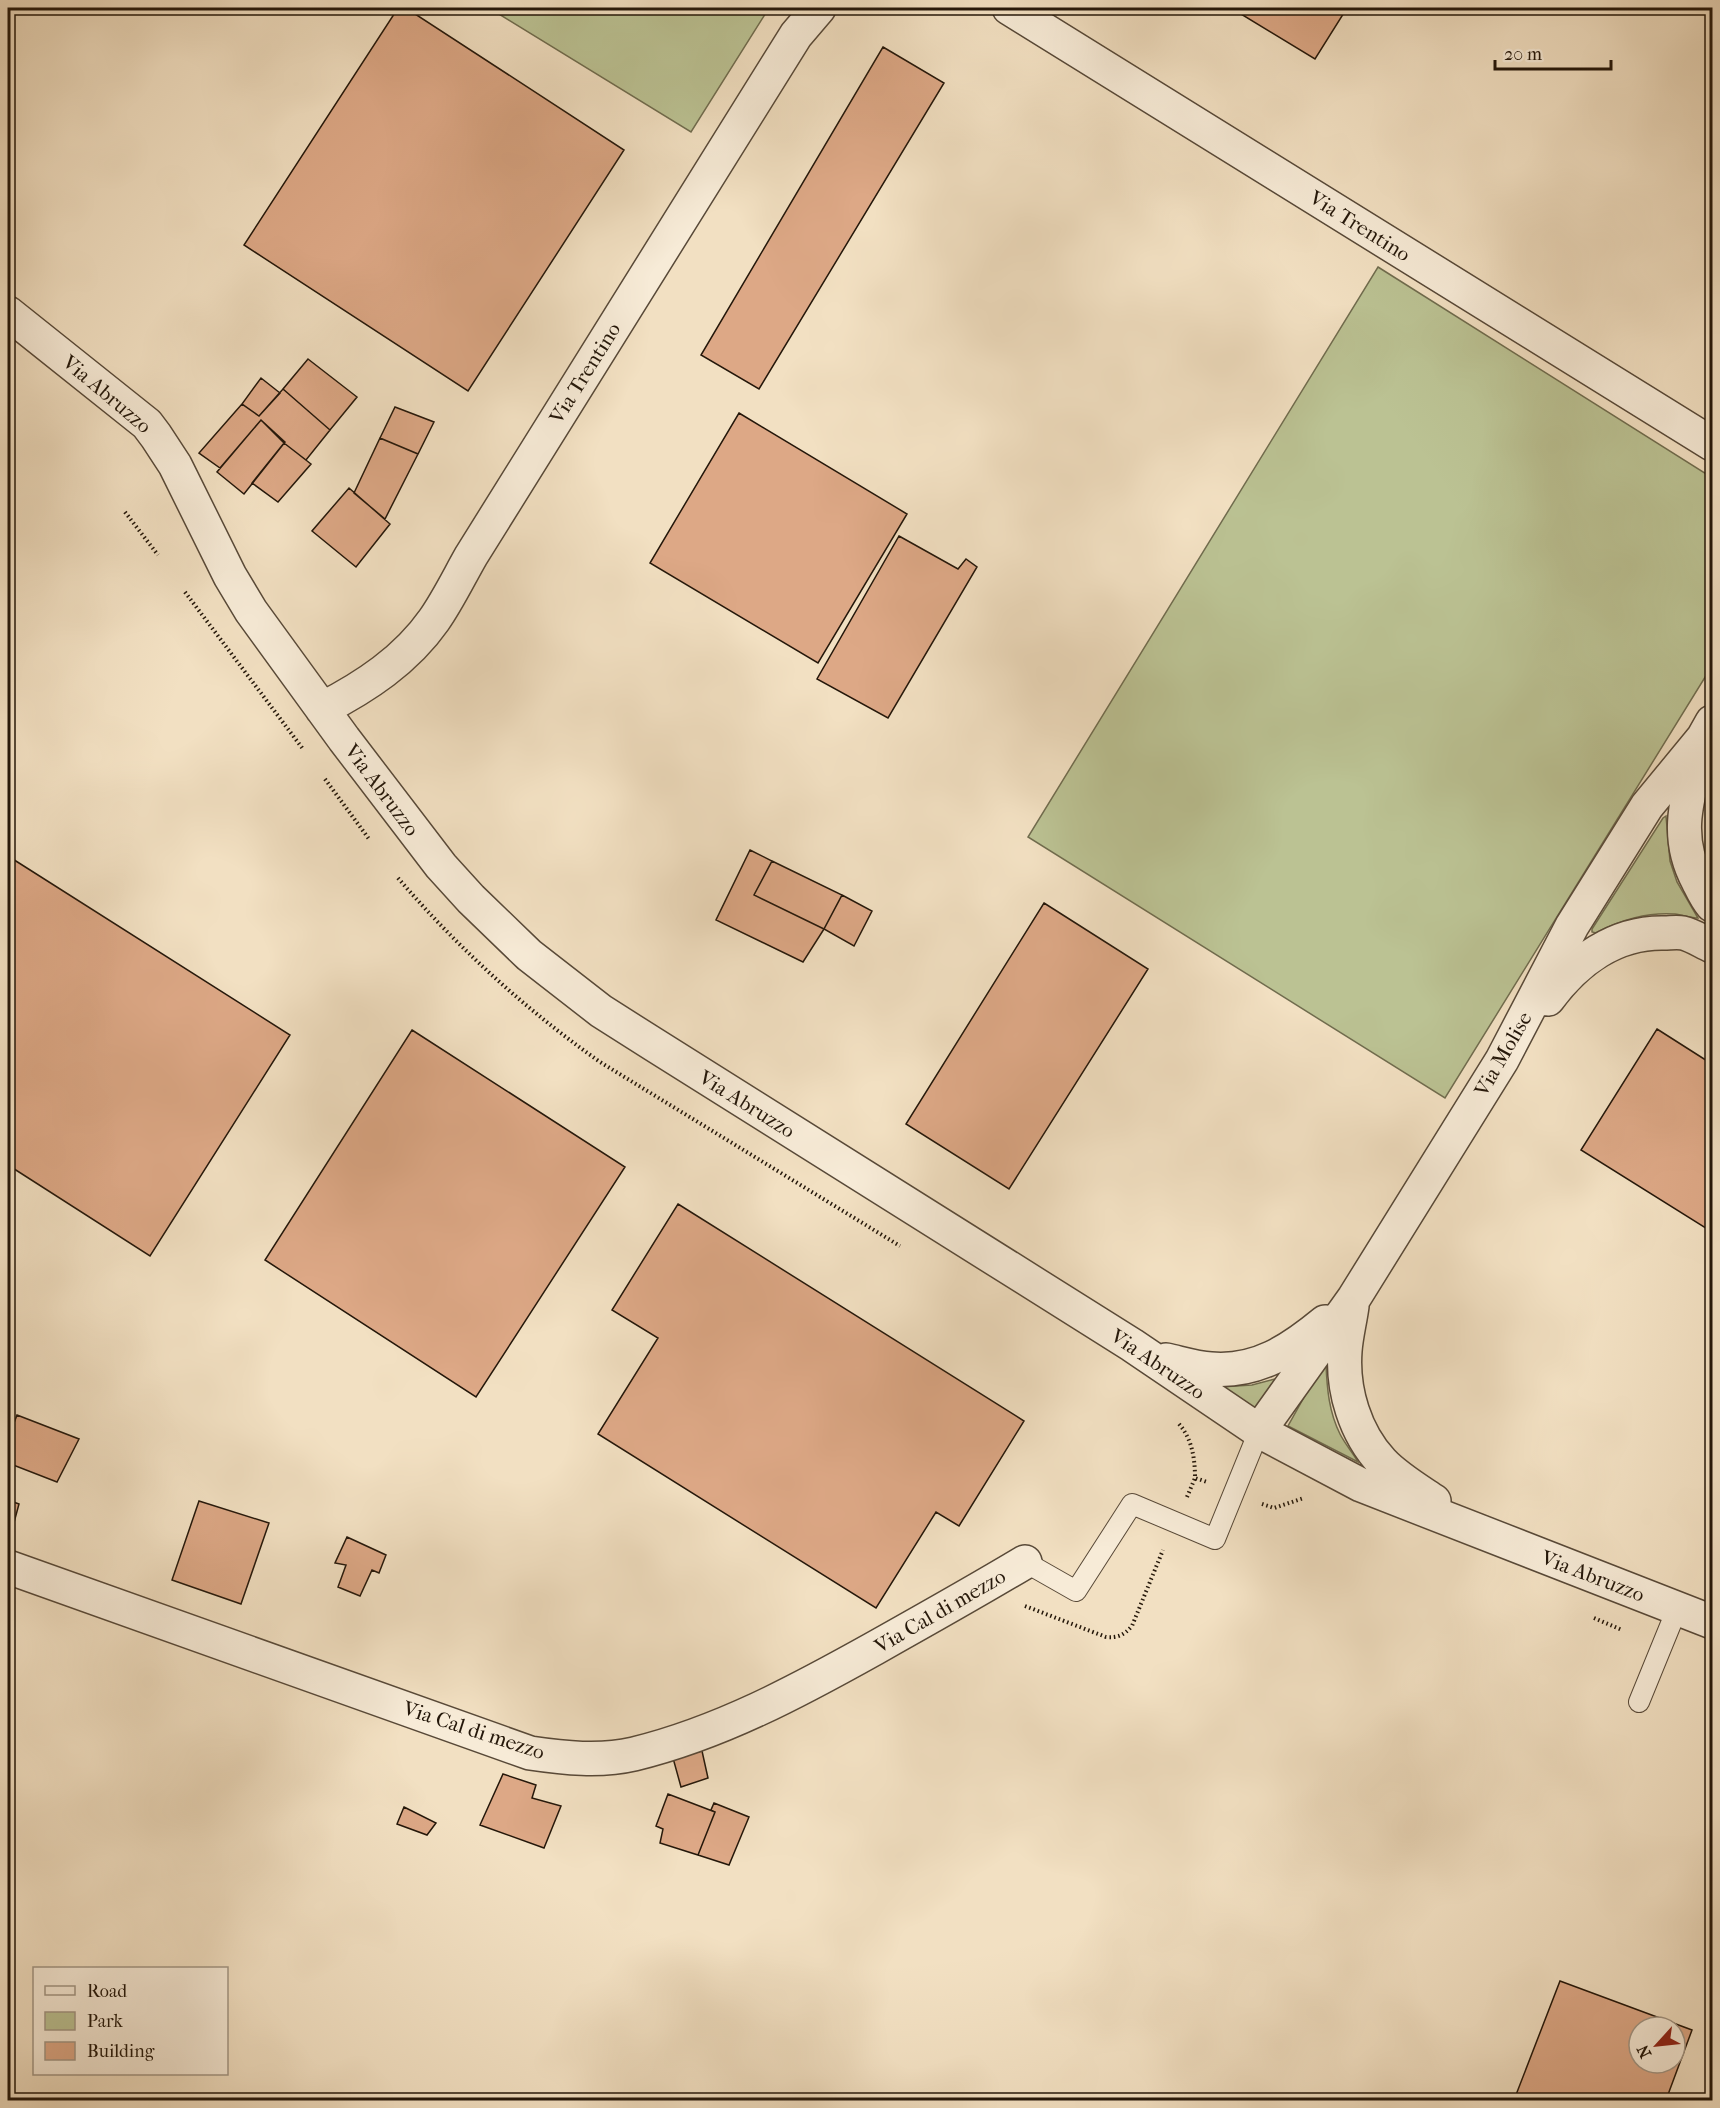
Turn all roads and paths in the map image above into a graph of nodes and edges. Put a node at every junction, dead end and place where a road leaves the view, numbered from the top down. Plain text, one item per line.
1 (819, 8) edge
2 (1009, 8) edge
3 (8, 313) edge
4 (1713, 444) edge
5 (125, 512) dead end
6 (158, 555) dead end
7 (185, 592) dead end
8 (322, 709) junction
9 (1708, 730) edge
10 (308, 756) dead end
11 (321, 774) dead end
12 (369, 839) dead end
13 (1713, 905) edge
14 (1713, 946) edge
15 (1502, 1060) junction
16 (1354, 1298) junction
17 (1148, 1355) junction
18 (1259, 1431) junction
19 (1483, 1532) junction
20 (1025, 1562) joint
21 (8, 1567) edge
22 (1677, 1608) junction
23 (1713, 1622) edge
24 (1706, 1662) dead end
25 (1713, 1665) edge
26 (1639, 1702) dead end

1 - 8 street, Via Trentino
2 - 4 street, Via Trentino
3 - 8 street, Via Abruzzo
5 - 6 path
7 - 10 path
8 - 17 street, Via Abruzzo
9 - 13 street
9 - 15 street, Via Molise
11 - 12 path
14 - 15 street
15 - 16 street, Via Molise
16 - 17 street, Via Molise
16 - 18 street, Via Molise
16 - 19 street, Via Molise
17 - 18 street, Via Abruzzo
18 - 19 street, Via Abruzzo
18 - 20 lane
19 - 22 street, Via Abruzzo
20 - 21 street, Via Cal di mezzo
22 - 23 street, Via Abruzzo
22 - 26 lane
24 - 25 path

